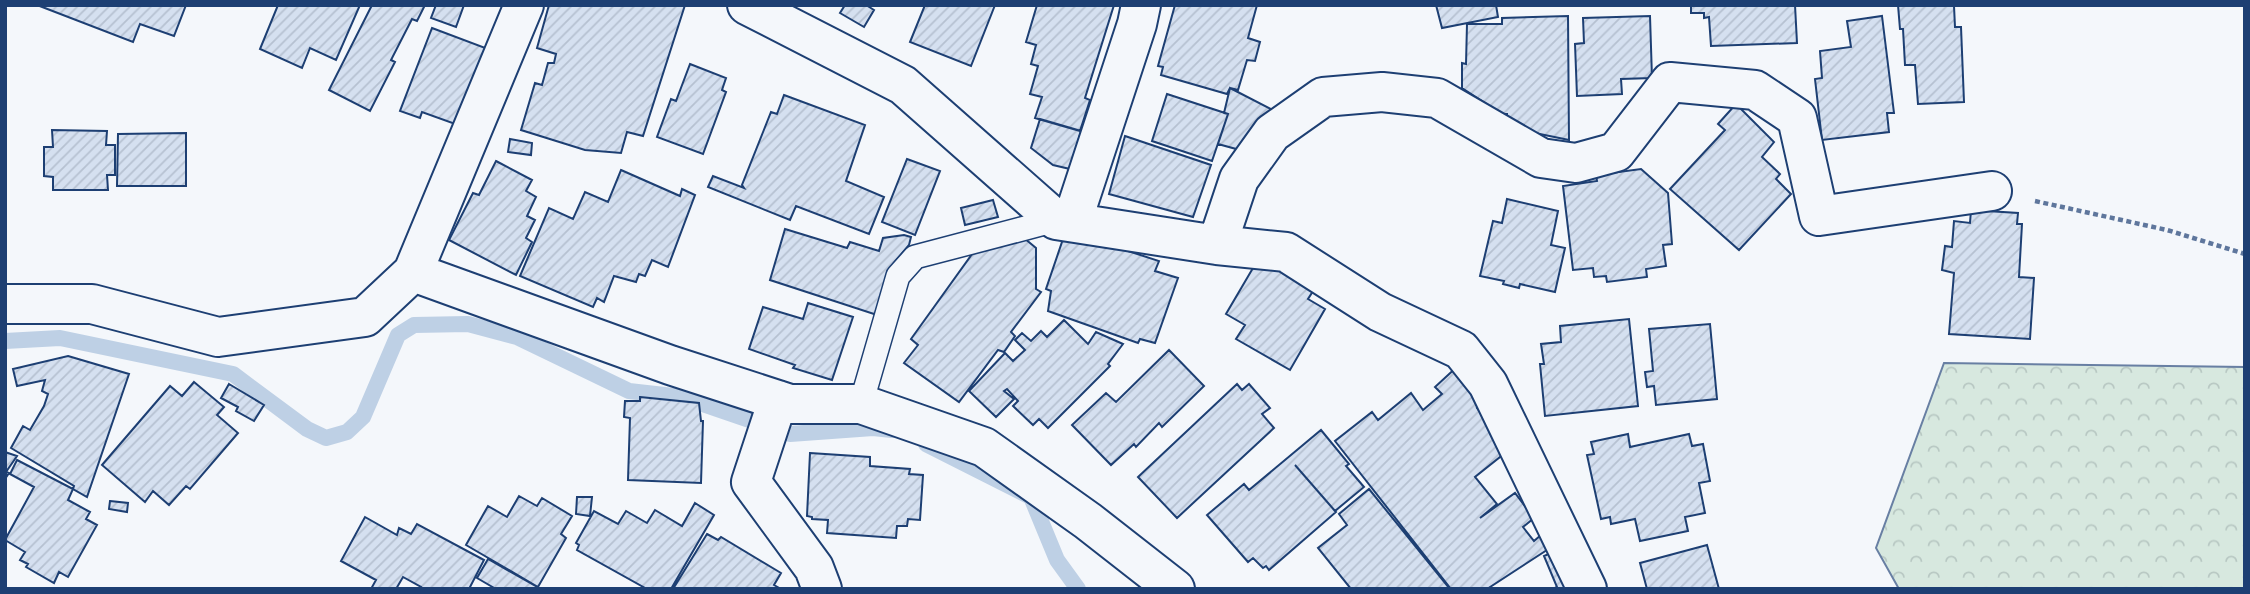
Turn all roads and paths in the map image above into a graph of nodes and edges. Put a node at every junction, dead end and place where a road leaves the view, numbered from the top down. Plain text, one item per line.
1 (524, 5) edge
2 (747, 5) edge
3 (1141, 5) edge
4 (1992, 191) joint
5 (1064, 221) junction
6 (1217, 245) junction
7 (2245, 254) edge
8 (413, 272) junction
9 (5, 304) edge
10 (778, 400) junction
11 (862, 404) junction
12 (822, 589) edge
13 (1175, 589) edge
14 (1587, 589) edge

1 - 8 street
2 - 5 street
3 - 5 street
4 - 6 street
4 - 7 path
5 - 6 street
5 - 11 lane
6 - 14 street
8 - 9 street
8 - 10 street
10 - 11 street
10 - 12 street
11 - 13 street

